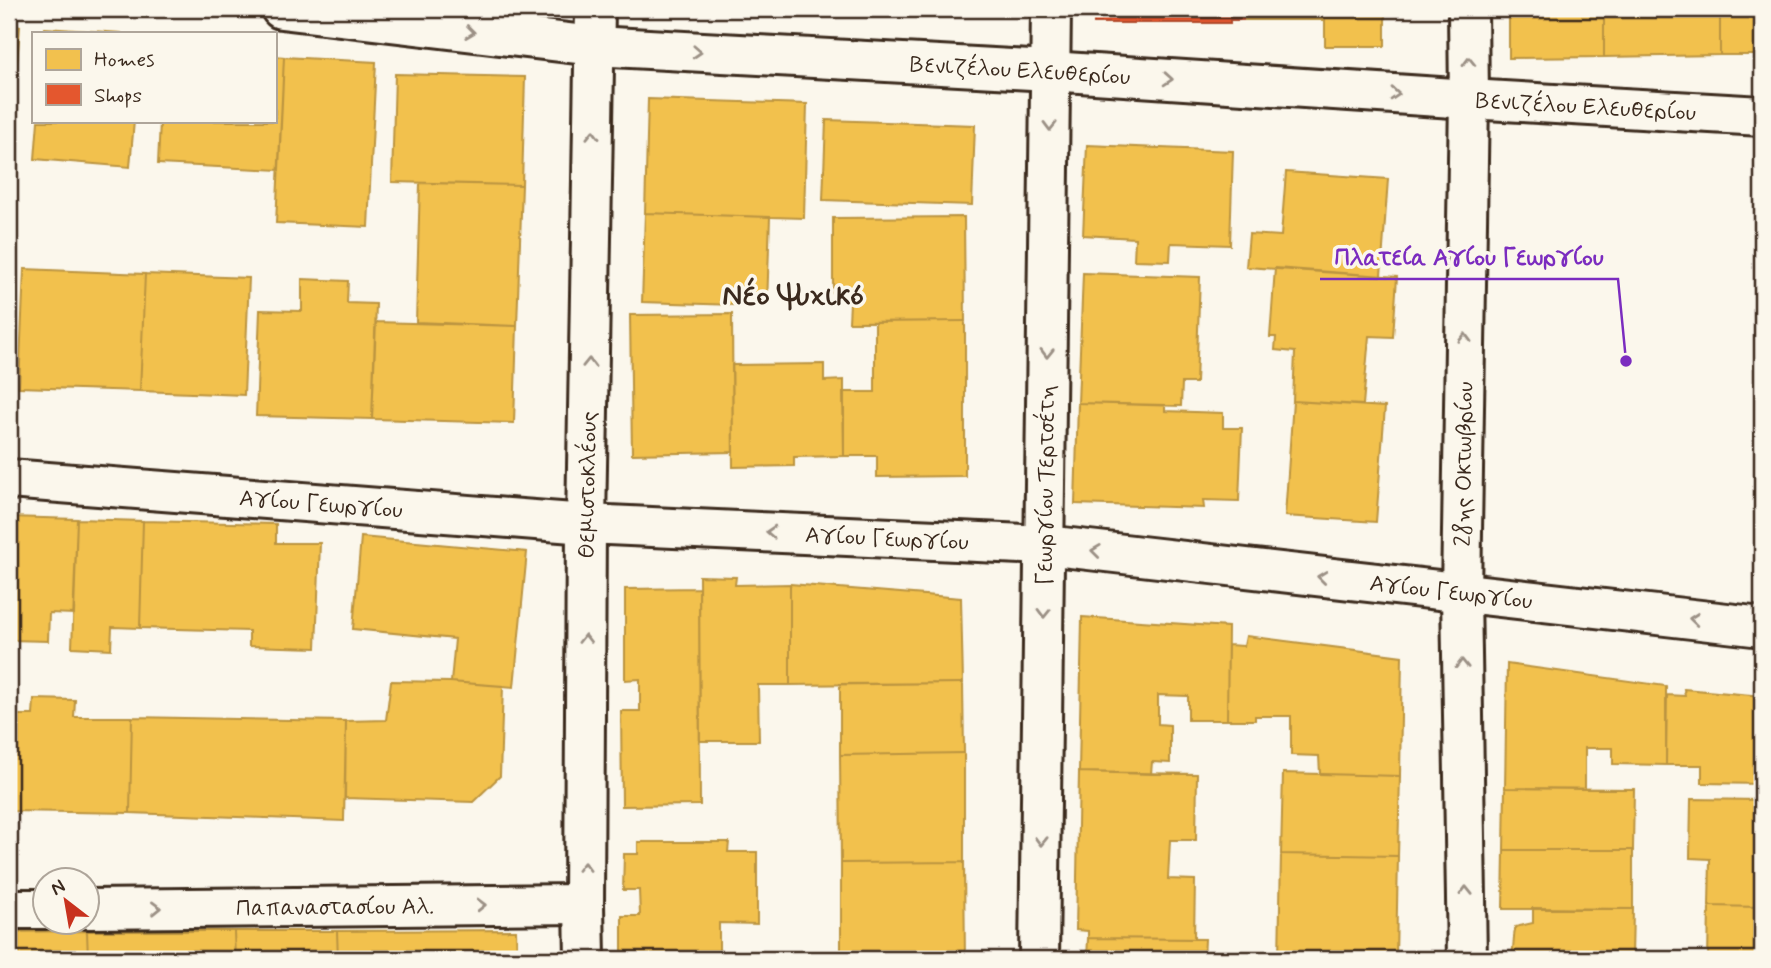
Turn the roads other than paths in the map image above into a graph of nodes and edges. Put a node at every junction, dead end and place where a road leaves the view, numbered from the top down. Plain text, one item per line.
1 (281, 9) edge
2 (595, 9) edge
3 (1051, 9) edge
4 (1468, 9) edge
5 (594, 47) junction
6 (1050, 71) junction
7 (1469, 99) junction
8 (1762, 116) edge
9 (9, 479) edge
10 (586, 524) junction
11 (1045, 545) junction
12 (1461, 593) junction
13 (1762, 627) edge
14 (584, 904) junction
15 (9, 909) edge
16 (32, 909) edge
17 (102, 909) edge
18 (585, 959) edge
19 (1040, 959) edge
20 (1467, 959) edge

1 -> 5 street, Βενιζέλου Ελευθερίου
2 - 5 street, Θεμιστοκλέους
3 - 6 street, Γεωργίου Τερτσέτη
7 -> 4 street, 28ης Οκτωβρίου
5 -> 6 street, Βενιζέλου Ελευθερίου
10 -> 5 street, Θεμιστοκλέους
6 -> 7 street, Βενιζέλου Ελευθερίου
6 -> 11 street, Γεωργίου Τερτσέτη
7 - 8 street, Βενιζέλου Ελευθερίου
12 -> 7 street, 28ης Οκτωβρίου
9 - 10 street, Αγίου Γεωργίου
11 -> 10 street, Αγίου Γεωργίου
14 -> 10 street, Θεμιστοκλέους
12 -> 11 street, Αγίου Γεωργίου
11 -> 19 street, Γεωργίου Τερτσέτη
13 -> 12 street, Αγίου Γεωργίου
20 -> 12 street, 28ης Οκτωβρίου
17 -> 14 street, Παπαναστασίου Αλ.
14 - 18 street, Θεμιστοκλέους
15 - 16 street

